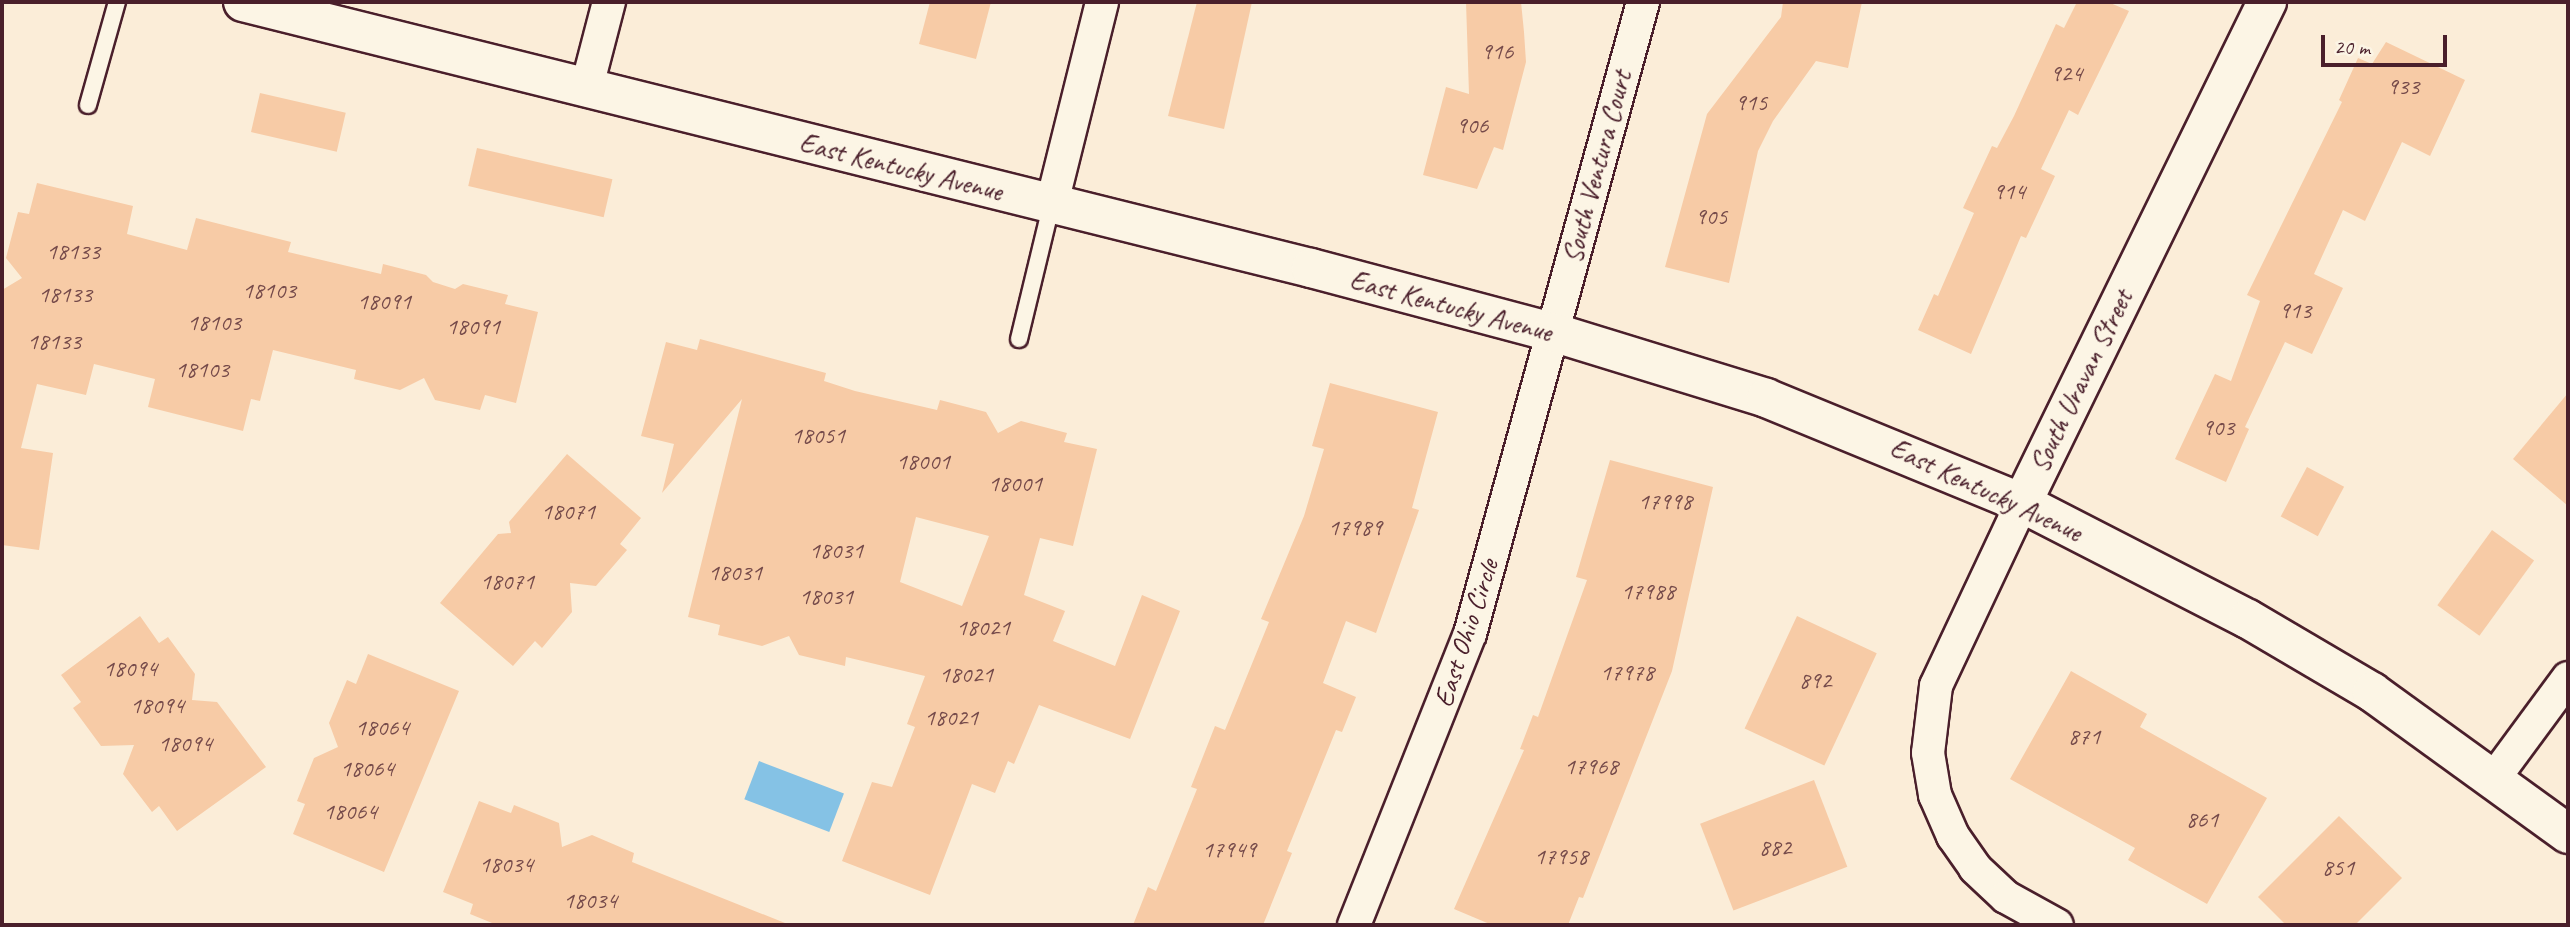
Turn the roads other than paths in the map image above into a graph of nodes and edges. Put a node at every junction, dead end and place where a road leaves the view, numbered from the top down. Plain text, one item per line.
1 (117, 2) edge
2 (243, 2) edge
3 (609, 2) edge
4 (1102, 2) edge
5 (1643, 2) edge
6 (2267, 2) edge
7 (586, 90) junction
8 (88, 105) dead end
9 (1052, 203) junction
10 (1552, 332) junction
11 (1019, 339) dead end
12 (2022, 503) junction
13 (2568, 677) edge
14 (2495, 777) junction
15 (2568, 834) edge
16 (1354, 925) edge
17 (2057, 925) edge

1 - 8 lane
2 - 7 street, East Kentucky Avenue
3 - 7 street
4 - 9 street
5 - 10 street, South Ventura Court
6 - 12 street, South Uravan Street
7 - 9 street, East Kentucky Avenue
9 - 10 street, East Kentucky Avenue
9 - 11 lane
10 - 12 street, East Kentucky Avenue
10 - 16 street, East Ohio Circle
12 - 14 street, East Kentucky Avenue
12 - 17 street, South Uravan Street
13 - 14 street
14 - 15 street, East Kentucky Avenue

